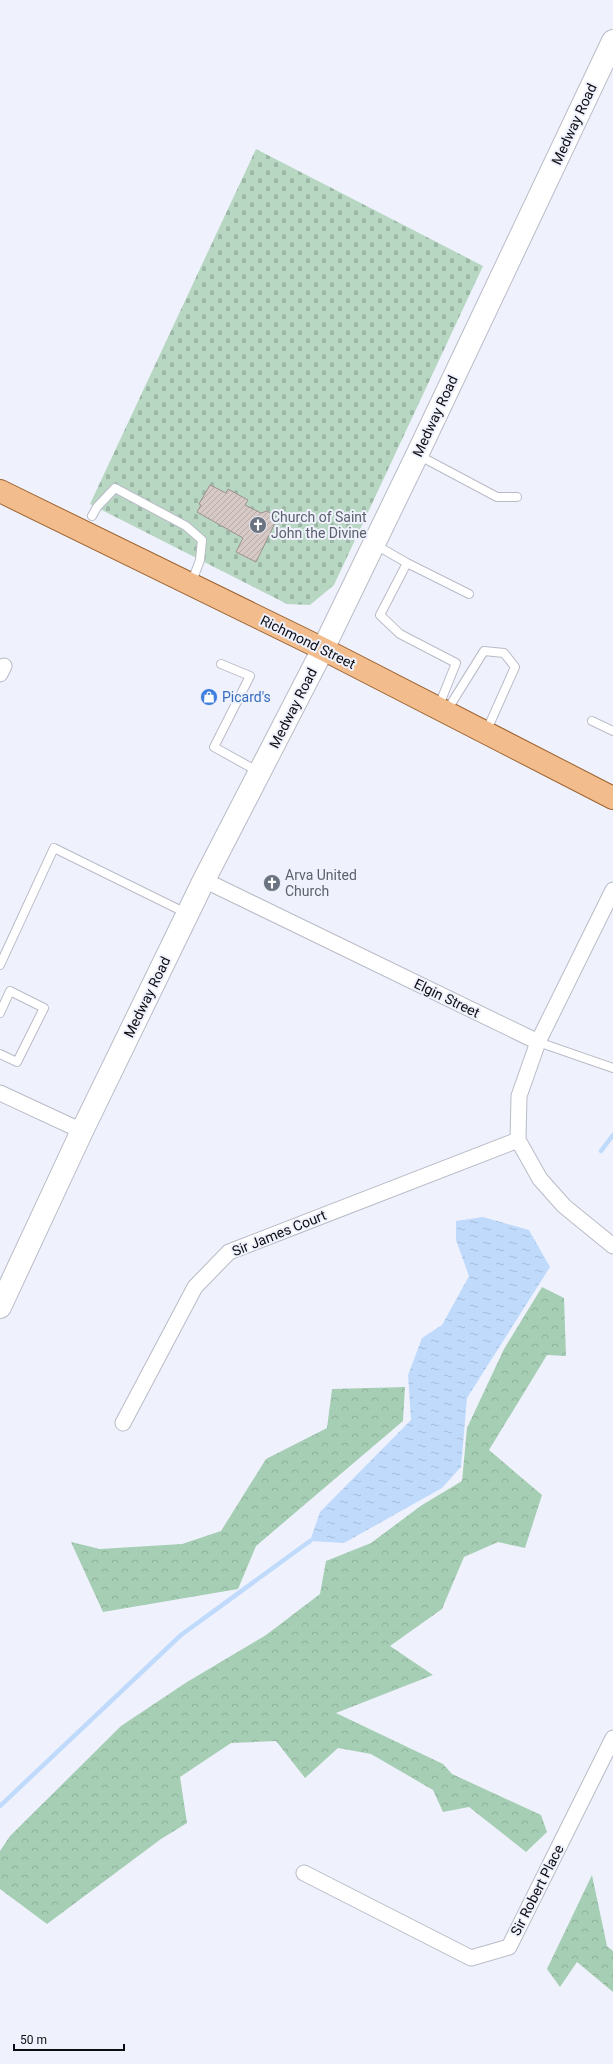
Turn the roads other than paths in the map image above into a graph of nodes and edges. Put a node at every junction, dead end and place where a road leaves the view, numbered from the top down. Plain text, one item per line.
1 (613, 42) edge
2 (417, 455) junction
3 (0, 490) edge
4 (517, 497) dead end
5 (92, 516) dead end
6 (374, 543) junction
7 (407, 563) junction
8 (191, 585) junction
9 (469, 594) dead end
10 (324, 649) junction
11 (221, 664) dead end
12 (442, 711) junction
13 (592, 721) dead end
14 (613, 731) edge
15 (485, 733) junction
16 (260, 772) junction
17 (613, 798) edge
18 (204, 880) junction
19 (613, 890) edge
20 (188, 914) junction
21 (0, 965) edge
22 (0, 1013) edge
23 (538, 1042) junction
24 (0, 1054) edge
25 (613, 1068) edge
26 (0, 1093) edge
27 (82, 1131) junction
28 (518, 1140) junction
29 (613, 1246) edge
30 (0, 1307) edge
31 (123, 1423) dead end
32 (613, 1738) edge
33 (304, 1873) dead end

1 - 2 main road, Medway Road
2 - 4 lane
2 - 6 main road, Medway Road
3 - 8 main road, Richmond Street
5 - 8 lane
6 - 7 lane
6 - 10 main road, Medway Road
7 - 9 lane
7 - 12 lane
8 - 10 main road, Richmond Street
10 - 12 main road, Richmond Street
10 - 16 main road, Medway Road
11 - 16 lane
12 - 15 main road, Richmond Street
12 - 15 lane
13 - 14 lane
15 - 17 main road, Richmond Street
16 - 18 main road, Medway Road
18 - 20 main road, Medway Road
18 - 23 street, Elgin Street
19 - 23 street
20 - 21 lane
20 - 27 main road, Medway Road
22 - 24 lane
23 - 25 lane
23 - 28 street
26 - 27 street
27 - 30 main road, Medway Road
28 - 29 street
28 - 31 street, Sir James Court
32 - 33 street, Sir Robert Place

